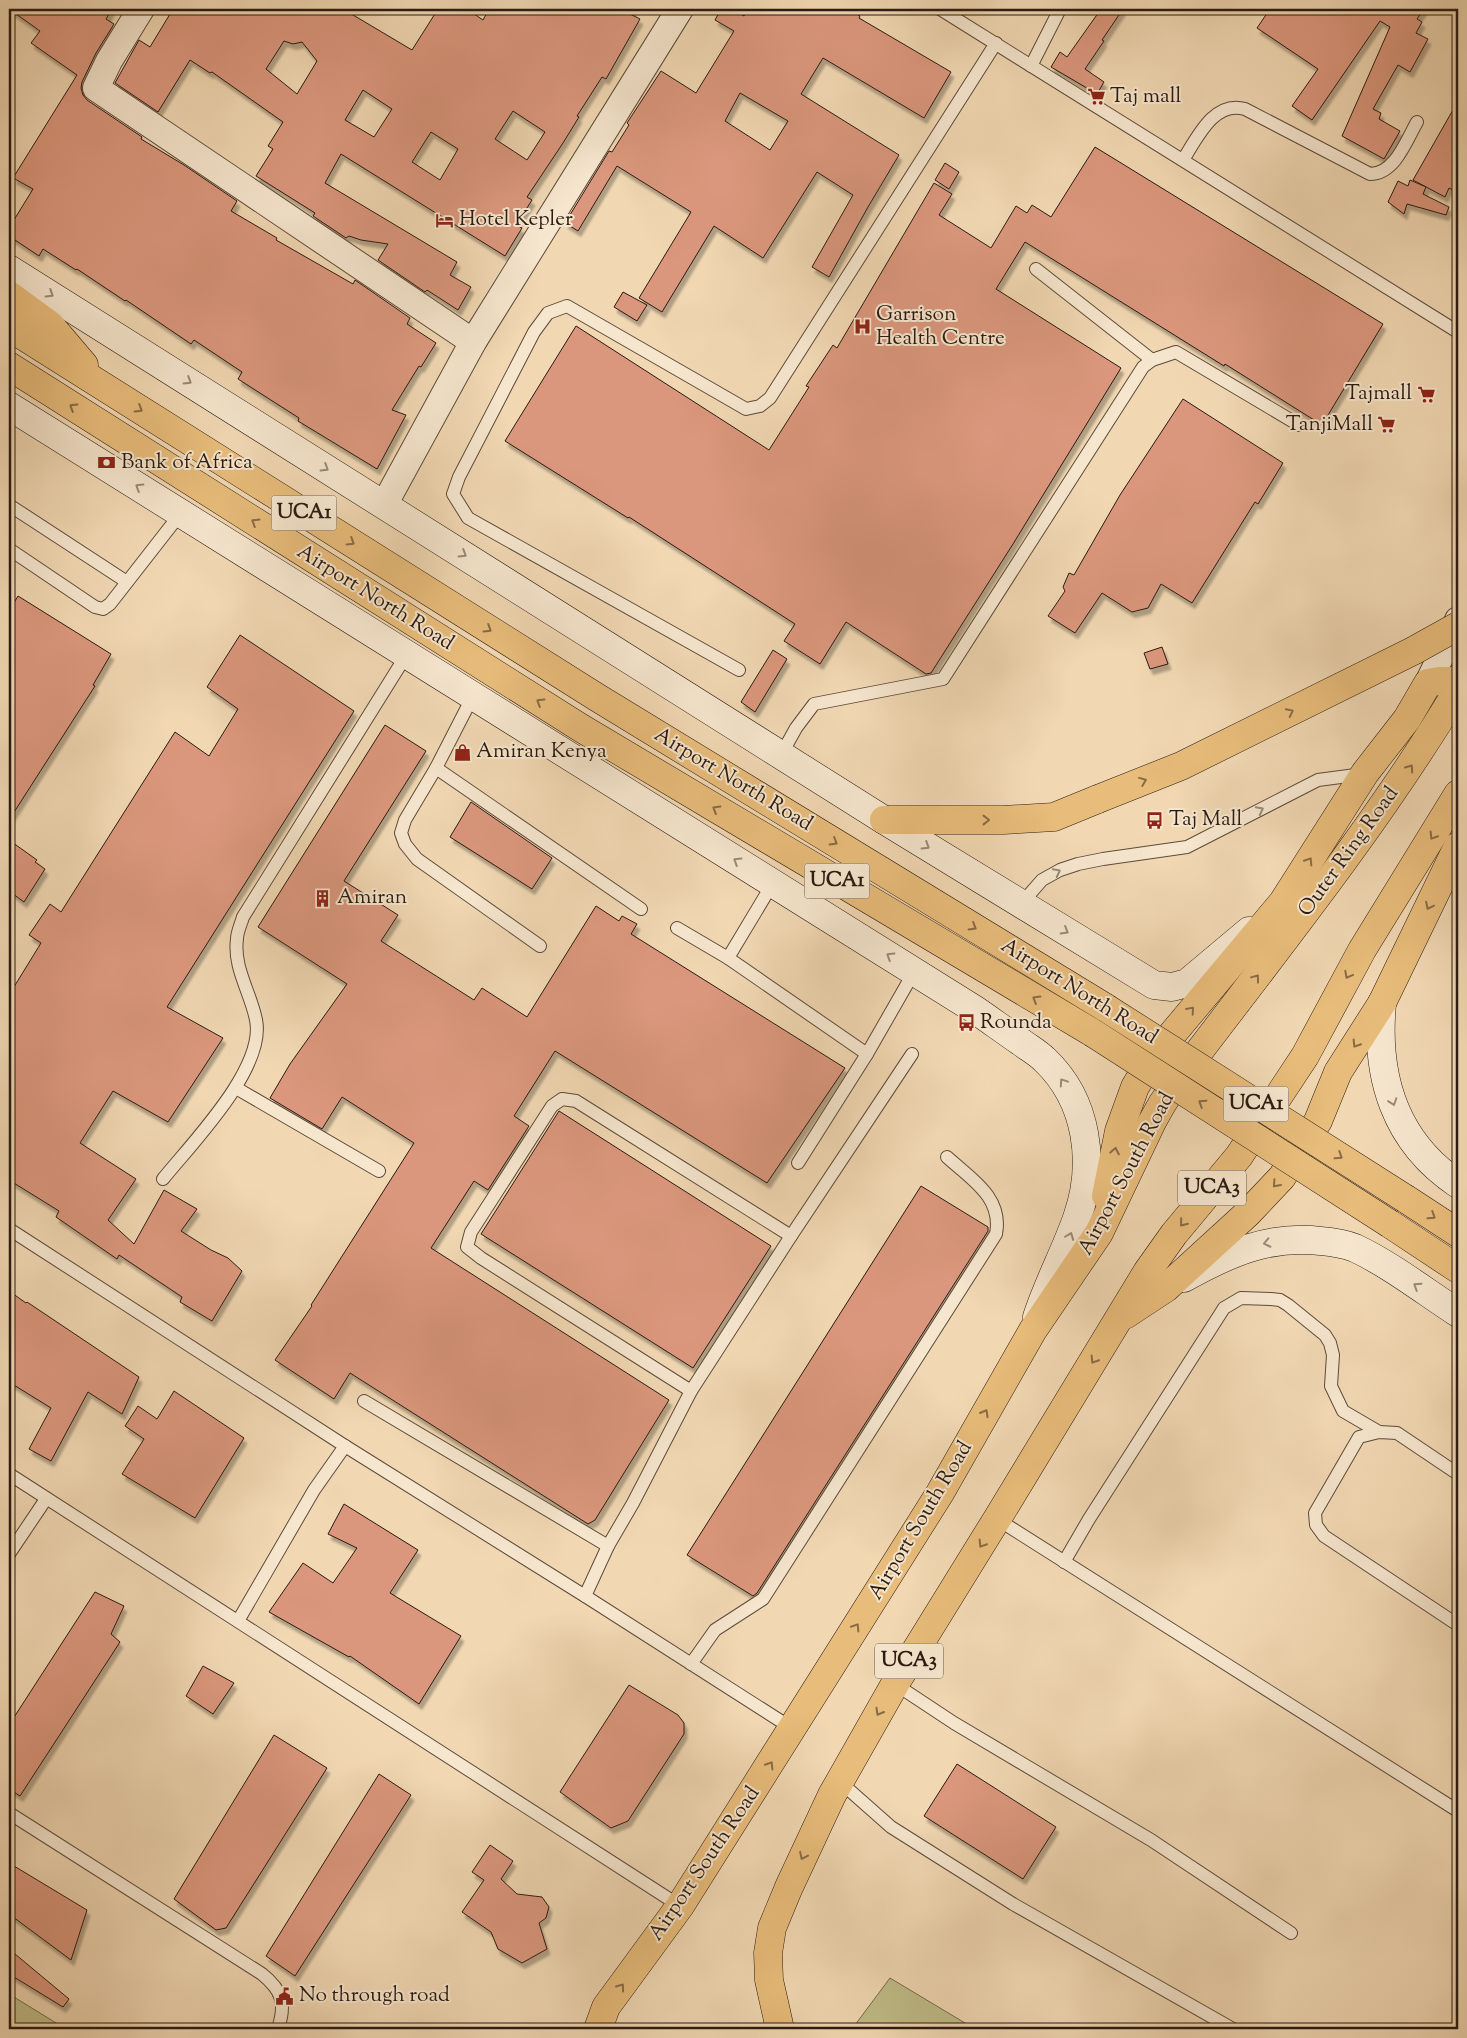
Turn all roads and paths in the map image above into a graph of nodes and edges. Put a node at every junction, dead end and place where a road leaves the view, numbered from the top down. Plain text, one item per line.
1 (141, 9) edge
2 (680, 9) edge
3 (940, 9) edge
4 (1060, 9) edge
5 (996, 43) junction
6 (1032, 66) junction
7 (1417, 122) dead end
8 (1182, 160) junction
9 (9, 269) edge
10 (1036, 269) dead end
11 (9, 295) edge
12 (9, 327) edge
13 (1458, 332) edge
14 (473, 342) junction
15 (1152, 360) junction
16 (9, 366) edge
17 (103, 386) junction
18 (9, 406) edge
19 (1299, 425) dead end
20 (384, 504) junction
21 (9, 505) edge
22 (180, 513) junction
23 (9, 549) edge
24 (127, 582) junction
25 (1458, 620) edge
26 (1458, 626) edge
27 (407, 654) junction
28 (739, 670) dead end
29 (1458, 681) edge
30 (1428, 683) junction
31 (1458, 690) edge
32 (473, 696) junction
33 (781, 755) junction
34 (436, 768) junction
35 (1365, 774) junction
36 (1458, 794) edge
37 (884, 820) junction
38 (1458, 846) edge
39 (773, 883) junction
40 (1283, 902) junction
41 (1021, 904) junction
42 (641, 909) dead end
43 (677, 928) dead end
44 (540, 946) dead end
45 (728, 958) junction
46 (914, 972) junction
47 (1382, 1003) junction
48 (1234, 1008) joint
49 (867, 1054) junction
50 (912, 1054) dead end
51 (236, 1088) junction
52 (947, 1157) dead end
53 (798, 1164) dead end
54 (379, 1171) dead end
55 (163, 1179) dead end
56 (1458, 1184) edge
57 (9, 1229) edge
58 (1098, 1233) junction
59 (1458, 1233) edge
60 (791, 1236) junction
61 (1458, 1269) edge
62 (1166, 1288) junction
63 (1458, 1313) edge
64 (1120, 1318) junction
65 (1033, 1330) junction
66 (690, 1391) junction
67 (364, 1401) dead end
68 (1379, 1432) junction
69 (345, 1446) junction
70 (9, 1474) edge
71 (1458, 1474) edge
72 (46, 1499) junction
73 (997, 1519) junction
74 (608, 1546) junction
75 (9, 1554) edge
76 (1064, 1562) junction
77 (585, 1596) junction
78 (238, 1621) junction
79 (1458, 1625) edge
80 (691, 1664) junction
81 (895, 1684) junction
82 (793, 1730) junction
83 (839, 1781) junction
84 (1458, 1812) edge
85 (9, 1813) edge
86 (680, 1906) junction
87 (1292, 1933) dead end
88 (278, 2029) edge
89 (598, 2029) edge
90 (780, 2029) edge
91 (1233, 2029) edge

1 - 14 street
2 - 14 street
3 - 5 lane
4 - 6 lane
5 - 6 lane
5 - 28 lane
6 - 8 lane
7 - 8 lane
8 - 13 lane
9 -> 20 main road, Airport North Road / UCA1
10 - 15 lane
11 - 17 main road
12 - 17 main road, Airport North Road / UCA1
14 - 20 street
15 - 19 lane
15 - 33 lane
61 -> 16 main road, Airport North Road / UCA1, bridge
17 -> 59 main road, Airport North Road / UCA1, bridge
22 -> 18 main road, Airport North Road / UCA1
20 -> 33 main road, Airport North Road / UCA1
21 - 24 lane
22 - 24 lane
22 - 27 main road, Airport North Road / UCA1
23 - 24 lane
25 - 30 street
37 -> 26 main road, bridge
27 - 32 main road, Airport North Road / UCA1
27 - 51 lane
29 - 30 main road
30 - 35 main road, UCA1
48 -> 31 main road, Outer Ring Road
32 - 34 lane
39 -> 32 main road, Airport North Road / UCA1
33 - 37 main road, Airport North Road / UCA1
34 - 42 lane
34 - 44 lane
40 -> 35 main road, UCA1
41 -> 35 lane
36 -> 64 main road, UCA3
37 -> 41 main road, Airport North Road / UCA1
38 -> 47 main road
39 - 45 lane
46 -> 39 main road, Airport North Road / UCA1
41 -> 40 main road, Airport North Road / UCA1
58 -> 40 main road
43 - 45 lane
45 - 49 lane
46 - 49 lane
65 -> 46 main road, Airport North Road / UCA1
47 -> 56 main road
47 -> 62 main road
48 - 58 main road, Airport South Road
49 - 53 lane
50 - 60 lane
51 - 54 lane
51 - 55 lane
52 - 80 lane
57 - 69 lane
58 - 65 main road, Airport South Road
60 - 66 lane
60 - 66 lane
63 -> 62 main road
62 - 64 main road
64 -> 73 main road, UCA3
82 -> 65 main road, Airport South Road
66 - 74 lane
67 - 74 lane
68 - 71 lane
68 - 76 lane
68 - 79 lane
69 - 77 lane
69 - 78 lane
70 - 72 lane
72 - 75 lane
72 - 78 lane
73 - 76 lane
73 -> 81 main road, UCA3
74 - 77 lane
76 - 84 lane
77 - 80 lane
78 - 86 lane
80 - 82 lane
81 -> 83 main road, UCA3
81 - 87 lane
86 -> 82 main road, Airport South Road
83 -> 90 main road, UCA3
83 - 91 lane
85 - 88 lane
89 -> 86 main road, Airport South Road

